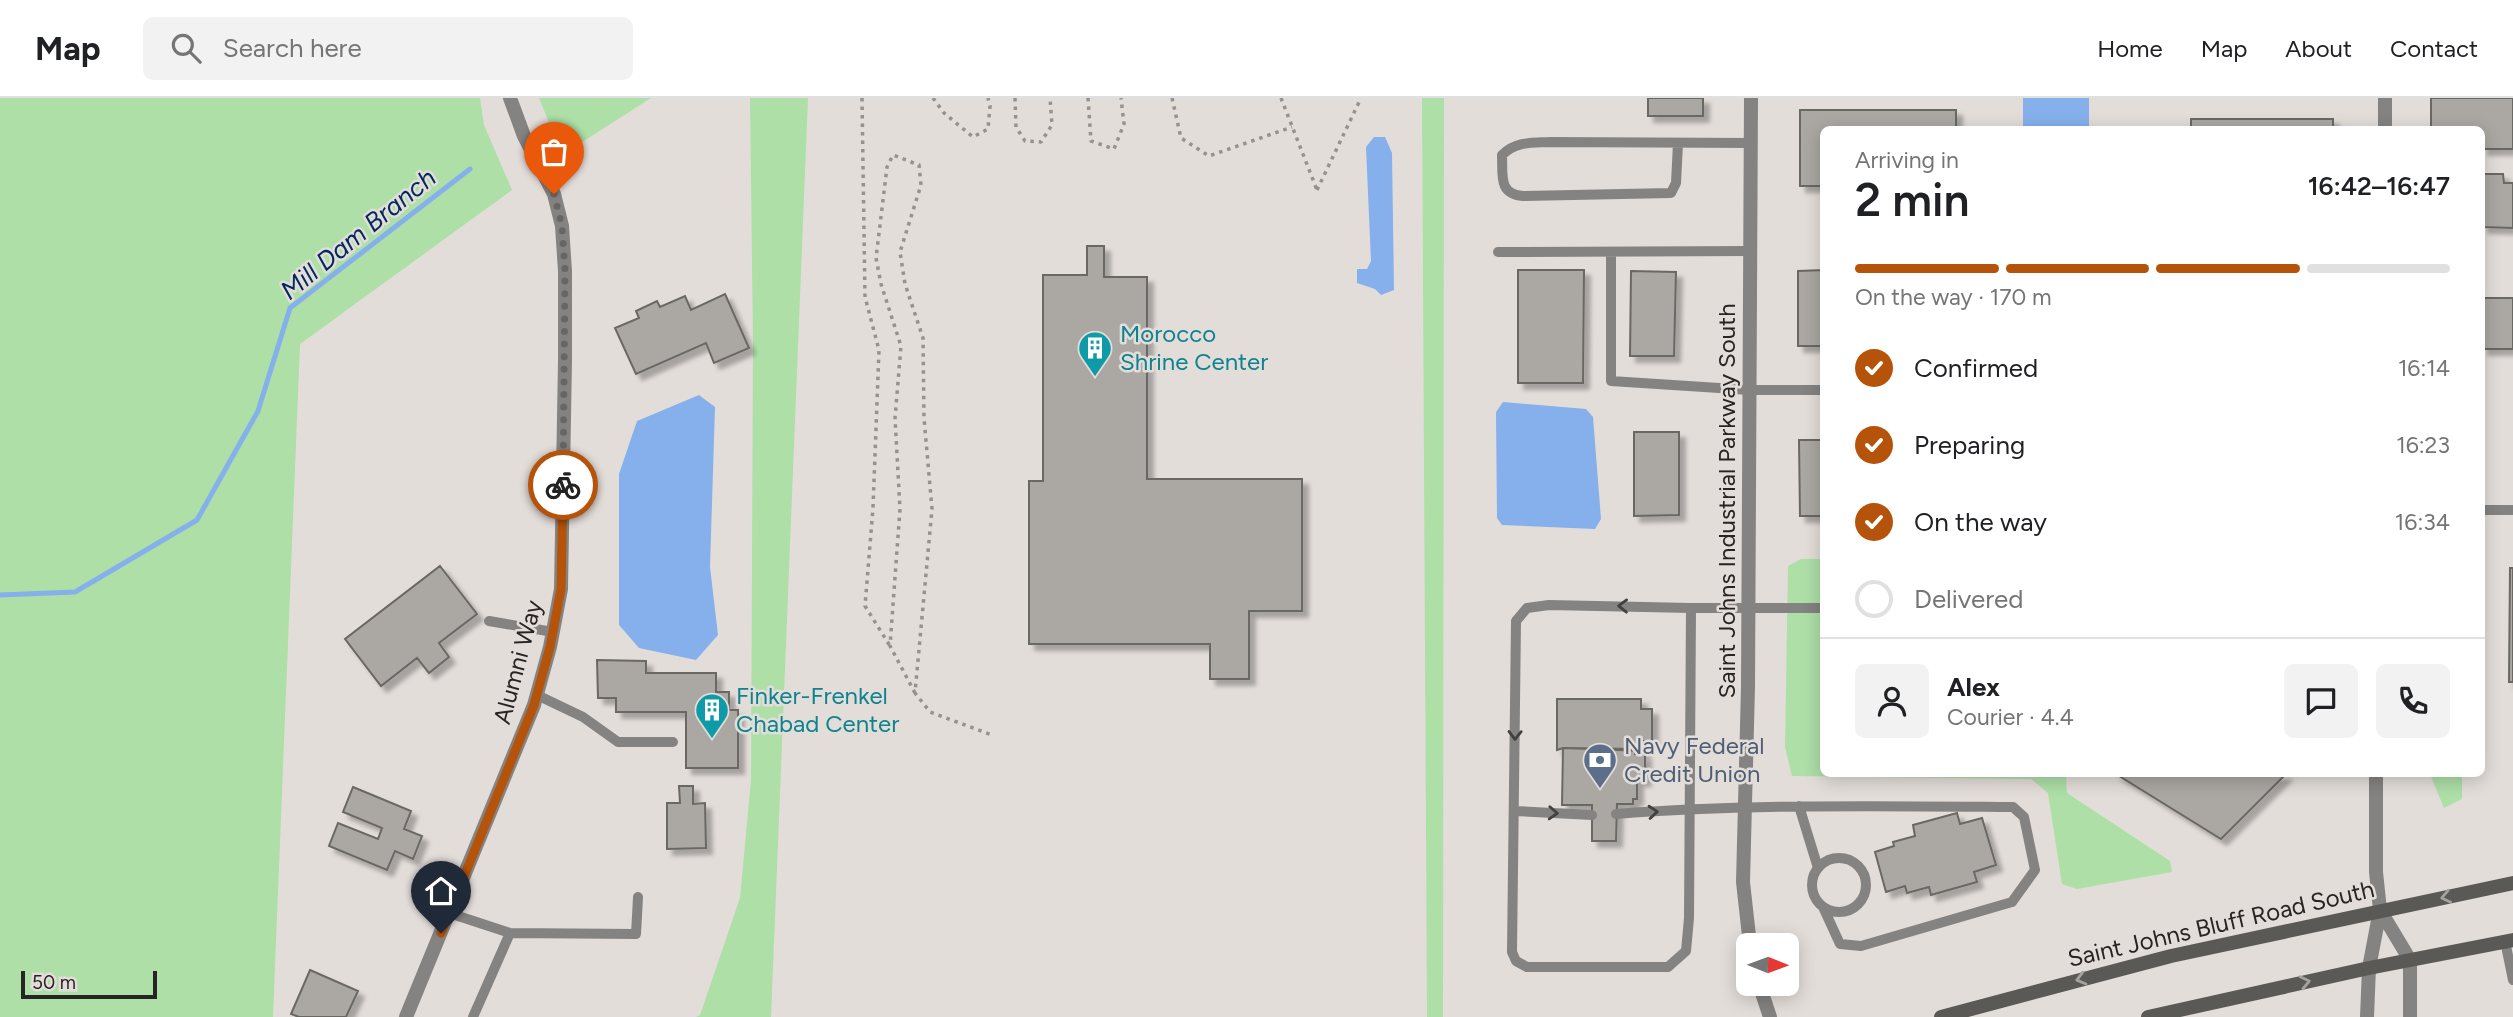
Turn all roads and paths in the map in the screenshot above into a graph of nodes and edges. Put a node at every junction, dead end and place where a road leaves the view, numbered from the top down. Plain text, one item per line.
1 (510, 98) edge
2 (862, 98) edge
3 (933, 98) edge
4 (988, 98) edge
5 (1015, 98) edge
6 (1050, 98) edge
7 (1088, 98) edge
8 (1121, 98) edge
9 (1172, 98) edge
10 (1281, 98) edge
11 (1361, 98) edge
12 (1751, 98) edge
13 (2385, 98) edge
14 (2385, 126) edge
15 (1292, 127) junction
16 (1678, 143) junction
17 (1751, 143) junction
18 (1751, 251) junction
19 (1498, 252) dead end
20 (1611, 252) junction
21 (1750, 390) junction
22 (1820, 390) edge
23 (2485, 510) edge
24 (2513, 510) edge
25 (1691, 608) junction
26 (1749, 608) junction
27 (1820, 608) edge
28 (489, 621) dead end
29 (553, 632) junction
30 (890, 646) junction
31 (915, 693) junction
32 (537, 695) junction
33 (992, 735) dead end
34 (673, 742) dead end
35 (2376, 777) edge
36 (1798, 806) junction
37 (1690, 809) junction
38 (1746, 809) junction
39 (1514, 811) junction
40 (1616, 814) dead end
41 (1592, 815) dead end
42 (1818, 868) junction
43 (2513, 883) edge
44 (638, 897) dead end
45 (1822, 907) junction
46 (2380, 910) junction
47 (449, 913) junction
48 (510, 933) junction
49 (1749, 933) edge
50 (2509, 941) edge
51 (2410, 960) junction
52 (2369, 968) junction
53 (2513, 980) edge
54 (1763, 996) edge
55 (406, 1017) edge
56 (473, 1017) edge
57 (1770, 1017) edge
58 (1941, 1017) edge
59 (2148, 1017) edge
60 (2367, 1017) edge
61 (2410, 1017) edge

1 - 29 street, Alumni Way
2 - 30 path
3 - 4 path
5 - 6 path
7 - 8 path
9 - 15 path
10 - 15 path
11 - 15 path
12 - 17 street, Saint Johns Industrial Parkway South
13 - 14 street
16 - 16 lane
16 - 17 lane
17 - 18 street, Saint Johns Industrial Parkway South
18 - 20 lane
18 - 21 street, Saint Johns Industrial Parkway South
19 - 20 lane
20 - 21 lane
21 - 22 lane
21 - 26 street, Saint Johns Industrial Parkway South
23 - 24 lane
25 - 26 lane
25 - 37 lane
25 -> 39 lane
26 - 27 lane
26 - 38 street, Saint Johns Industrial Parkway South
28 - 29 lane
29 - 32 street, Alumni Way
30 - 31 path
30 - 31 path
31 - 33 path
32 - 34 lane
32 - 47 street, Alumni Way
35 - 46 street
36 - 38 lane
36 - 42 lane
36 - 45 lane
37 - 38 lane
37 - 39 lane
40 -> 37 lane
38 - 49 street, Saint Johns Industrial Parkway South
39 -> 41 lane
42 - 45 lane
42 - 45 lane
43 -> 46 main road, Saint Johns Bluff Road South
44 - 48 lane
46 - 51 street
46 - 52 street
46 -> 58 main road, Saint Johns Bluff Road South
47 - 48 lane
47 - 55 street, Alumni Way
48 - 56 lane
50 - 51 main road
50 - 53 lane
51 - 52 main road
51 - 61 street
59 -> 52 main road
52 - 60 street
54 - 57 street

